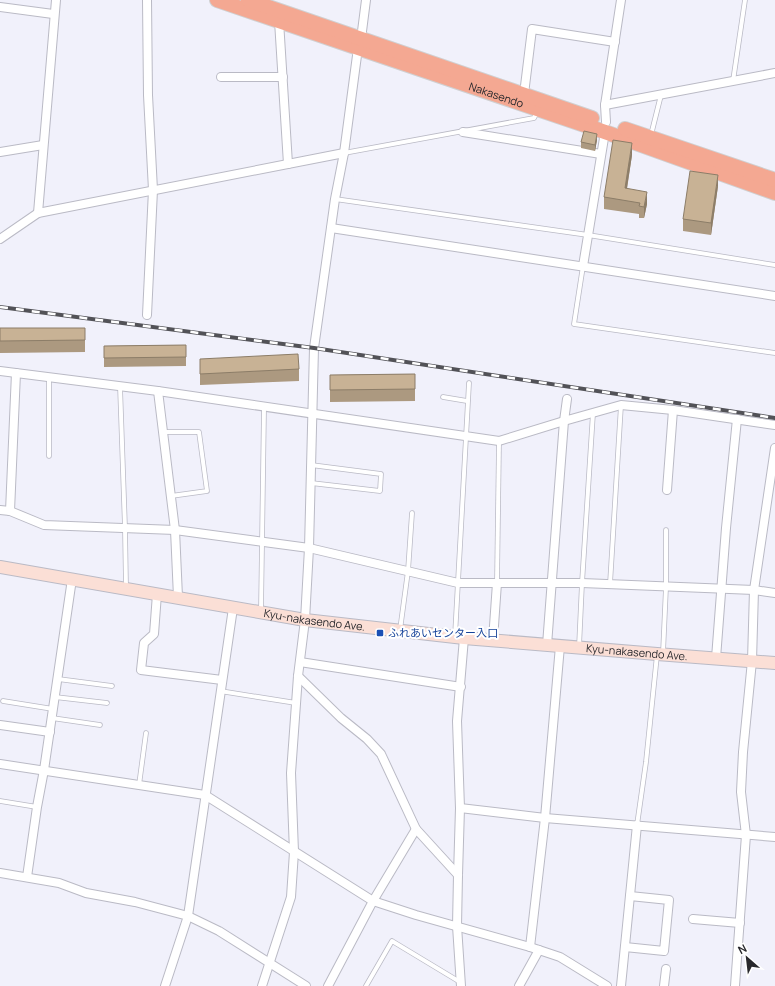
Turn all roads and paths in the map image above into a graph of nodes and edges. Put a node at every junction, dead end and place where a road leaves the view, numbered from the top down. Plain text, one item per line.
1 (56, 0) edge
2 (147, 0) edge
3 (217, 0) edge
4 (248, 0) edge
5 (366, 0) edge
6 (621, 0) edge
7 (745, 0) edge
8 (0, 7) edge
9 (53, 14) junction
10 (279, 21) junction
11 (615, 42) junction
12 (359, 43) junction
13 (775, 73) edge
14 (282, 77) junction
15 (221, 78) dead end
16 (733, 81) junction
17 (524, 94) junction
18 (661, 95) junction
19 (605, 105) junction
20 (539, 110) junction
21 (605, 127) junction
22 (463, 132) junction
23 (650, 138) junction
24 (43, 144) junction
25 (0, 152) edge
26 (344, 153) junction
27 (601, 154) junction
28 (288, 164) junction
29 (775, 180) edge
30 (152, 190) junction
31 (775, 192) edge
32 (335, 199) junction
33 (38, 212) junction
34 (331, 228) junction
35 (588, 235) junction
36 (0, 239) edge
37 (775, 265) edge
38 (583, 266) junction
39 (775, 296) edge
40 (147, 315) dead end
41 (775, 353) edge
42 (0, 371) edge
43 (16, 373) junction
44 (49, 377) junction
45 (469, 383) dead end
46 (120, 386) junction
47 (158, 391) junction
48 (443, 397) dead end
49 (567, 399) dead end
50 (467, 402) junction
51 (621, 405) junction
52 (264, 408) junction
53 (673, 410) junction
54 (593, 413) junction
55 (312, 414) junction
56 (737, 419) junction
57 (564, 421) junction
58 (775, 425) edge
59 (163, 432) junction
60 (466, 436) junction
61 (499, 441) junction
62 (775, 448) edge
63 (49, 456) dead end
64 (311, 464) junction
65 (311, 483) junction
66 (667, 490) dead end
67 (170, 496) junction
68 (0, 510) edge
69 (10, 511) junction
70 (412, 513) dead end
71 (125, 528) junction
72 (175, 530) junction
73 (666, 530) dead end
74 (262, 542) junction
75 (309, 548) junction
76 (0, 567) edge
77 (408, 571) junction
78 (72, 579) junction
79 (458, 583) junction
80 (497, 583) junction
81 (552, 583) junction
82 (582, 583) junction
83 (610, 584) junction
84 (666, 587) junction
85 (126, 588) junction
86 (721, 589) junction
87 (754, 590) junction
88 (775, 593) edge
89 (157, 594) junction
90 (178, 597) junction
91 (233, 608) junction
92 (261, 613) junction
93 (305, 620) junction
94 (400, 631) junction
95 (460, 637) junction
96 (493, 640) junction
97 (554, 645) junction
98 (579, 648) junction
99 (660, 655) junction
100 (716, 658) junction
101 (752, 661) junction
102 (300, 662) junction
103 (775, 663) edge
104 (298, 676) junction
105 (58, 679) junction
106 (222, 680) junction
107 (112, 686) dead end
108 (461, 687) junction
109 (220, 691) junction
110 (55, 697) junction
111 (3, 701) dead end
112 (107, 703) dead end
113 (296, 703) junction
114 (53, 709) junction
115 (52, 718) junction
116 (0, 725) edge
117 (100, 725) dead end
118 (50, 732) junction
119 (146, 733) dead end
120 (0, 764) edge
121 (44, 770) junction
122 (139, 785) junction
123 (204, 795) junction
124 (0, 802) edge
125 (37, 807) junction
126 (460, 808) junction
127 (545, 818) junction
128 (637, 825) junction
129 (416, 829) junction
130 (746, 835) junction
131 (775, 838) edge
132 (294, 852) junction
133 (0, 873) edge
134 (458, 875) junction
135 (27, 877) junction
136 (630, 896) junction
137 (373, 901) junction
138 (188, 916) junction
139 (693, 919) dead end
140 (740, 922) junction
141 (457, 926) junction
142 (530, 947) junction
143 (625, 947) junction
144 (539, 950) junction
145 (270, 963) junction
146 (666, 969) dead end
147 (461, 984) edge
148 (165, 986) edge
149 (262, 986) edge
150 (306, 986) edge
151 (328, 986) edge
152 (366, 986) edge
153 (519, 986) edge
154 (607, 986) edge
155 (621, 986) edge
156 (664, 986) edge
157 (735, 986) edge

1 - 9 street
2 - 30 street
3 - 10 highway, Nakasendo
4 - 12 highway, Nakasendo
5 - 12 street
6 - 11 street
7 - 16 lane
8 - 9 street
9 - 24 street
10 - 12 highway, Nakasendo
10 - 14 street
11 - 17 street
11 - 19 street
12 - 17 highway, Nakasendo
12 - 20 highway, Nakasendo
12 - 26 street
13 - 16 street
14 - 15 street
14 - 28 street
16 - 18 street
17 - 21 highway, Nakasendo
18 - 19 street
18 - 23 lane
19 - 21 street
20 - 21 highway, Nakasendo
20 - 22 lane
21 - 23 highway, Nakasendo
21 - 27 street
21 - 31 highway, Nakasendo
22 - 26 lane
22 - 27 street
23 - 29 highway, Nakasendo
24 - 25 street
24 - 33 street
26 - 28 street
26 - 32 street
27 - 35 street
28 - 30 street
30 - 33 street
30 - 40 street
32 - 34 street
32 - 35 lane
33 - 36 street
34 - 38 street
34 - 55 street
35 - 37 lane
35 - 38 street
38 - 39 street
38 - 41 lane
42 - 43 street
43 - 44 street
43 - 69 street
44 - 46 street
44 - 63 lane
45 - 50 lane
46 - 47 street
46 - 71 lane
47 - 52 street
47 - 59 street
48 - 50 lane
49 - 57 street
50 - 60 lane
51 - 53 street
51 - 54 street
51 - 83 lane
52 - 55 street
52 - 74 lane
53 - 56 street
53 - 66 street
54 - 57 street
54 - 82 lane
55 - 60 street
55 - 64 street
56 - 58 street
56 - 86 street
57 - 61 street
57 - 81 street
59 - 67 street
59 - 67 lane
60 - 61 street
60 - 79 lane
61 - 80 lane
62 - 87 street
64 - 65 street
64 - 65 lane
65 - 75 street
67 - 72 street
68 - 69 street
69 - 71 street
70 - 77 lane
71 - 72 street
71 - 85 lane
72 - 74 street
72 - 90 street
73 - 84 lane
74 - 75 street
74 - 92 lane
75 - 77 street
75 - 93 street
76 - 78 main road, Kyu-nakasendo Ave.
77 - 79 street
77 - 94 lane
78 - 85 main road, Kyu-nakasendo Ave.
78 - 105 street
79 - 80 street
79 - 95 lane
80 - 81 street
80 - 96 street
81 - 82 street
81 - 97 street
82 - 83 street
82 - 98 lane
83 - 84 street
84 - 86 street
84 - 99 lane
85 - 89 main road, Kyu-nakasendo Ave.
86 - 87 street
86 - 100 street
87 - 88 street
87 - 101 street
89 - 90 main road, Kyu-nakasendo Ave.
89 - 106 street
90 - 91 main road, Kyu-nakasendo Ave.
91 - 92 main road, Kyu-nakasendo Ave.
91 - 106 street
92 - 93 main road, Kyu-nakasendo Ave.
93 - 94 main road, Kyu-nakasendo Ave.
93 - 102 street
94 - 95 main road, Kyu-nakasendo Ave.
95 - 96 main road, Kyu-nakasendo Ave.
95 - 108 street
96 - 97 main road, Kyu-nakasendo Ave.
97 - 98 main road, Kyu-nakasendo Ave.
97 - 127 street
98 - 99 main road, Kyu-nakasendo Ave.
99 - 100 main road, Kyu-nakasendo Ave.
99 - 128 lane
100 - 101 main road, Kyu-nakasendo Ave.
101 - 103 main road, Kyu-nakasendo Ave.
101 - 130 street
102 - 104 street
102 - 108 street
104 - 113 street
104 - 129 street
105 - 107 lane
105 - 110 street
106 - 109 street
108 - 126 street
109 - 113 lane
109 - 123 street
110 - 112 lane
110 - 114 street
111 - 114 lane
113 - 132 street
114 - 115 street
115 - 117 lane
115 - 118 street
116 - 118 street
118 - 121 street
119 - 122 lane
120 - 121 street
121 - 122 street
121 - 125 street
122 - 123 street
123 - 132 street
123 - 138 street
124 - 125 lane
125 - 135 street
126 - 127 street
126 - 134 street
127 - 128 street
127 - 142 street
128 - 130 street
128 - 136 street
129 - 134 street
129 - 137 street
130 - 131 street
130 - 140 street
132 - 137 street
132 - 145 street
133 - 135 street
134 - 141 street
135 - 138 street
136 - 143 street
136 - 143 street
137 - 141 street
137 - 151 street
138 - 145 street
138 - 148 street
139 - 140 street
140 - 157 street
141 - 142 street
141 - 147 street
142 - 144 street
143 - 155 street
144 - 153 street
144 - 154 street
145 - 149 street
145 - 150 street
146 - 156 street
147 - 152 lane

